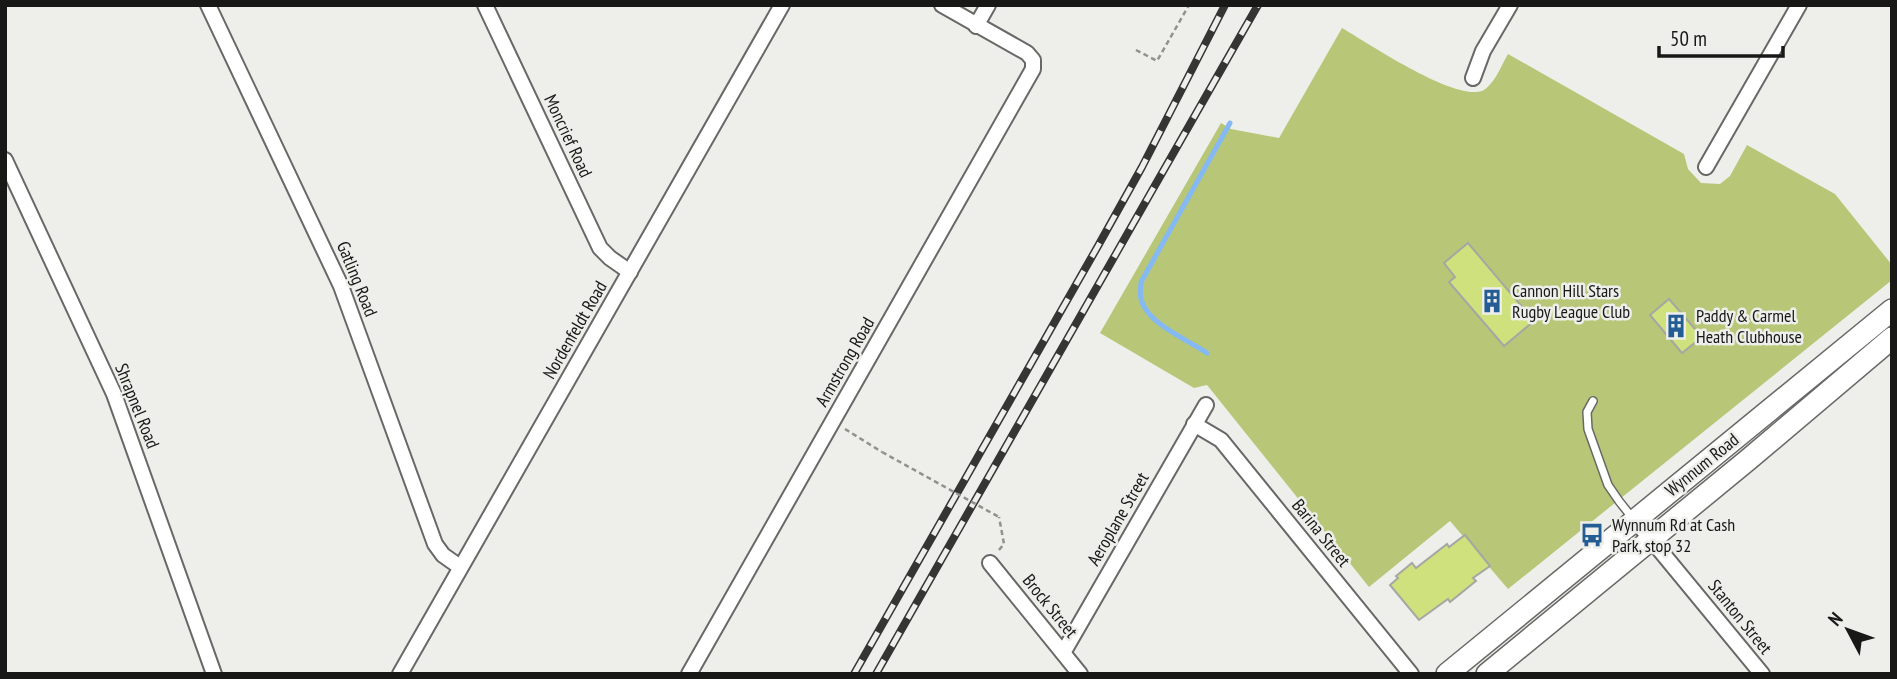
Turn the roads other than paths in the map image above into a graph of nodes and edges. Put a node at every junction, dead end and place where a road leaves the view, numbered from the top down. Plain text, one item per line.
1 (208, 5) edge
2 (485, 5) edge
3 (782, 5) edge
4 (942, 5) edge
5 (988, 5) edge
6 (1510, 5) edge
7 (1799, 5) edge
8 (976, 26) junction
9 (1473, 78) dead end
10 (5, 160) edge
11 (1706, 167) dead end
12 (631, 272) junction
13 (1892, 310) edge
14 (1892, 338) edge
15 (1593, 401) dead end
16 (1206, 405) dead end
17 (1195, 424) junction
18 (1635, 520) junction
19 (1652, 540) junction
20 (990, 563) road end
21 (460, 567) junction
22 (1063, 653) junction
23 (1073, 671) edge
24 (214, 674) edge
25 (400, 674) edge
26 (689, 674) edge
27 (1411, 674) edge
28 (1447, 674) edge
29 (1488, 674) edge
30 (1762, 674) edge

1 - 21 street, Gatling Road
2 - 12 street, Moncrief Road
3 - 12 street, Nordenfeldt Road
4 - 8 street
5 - 8 street
6 - 9 street
7 - 11 street
8 - 26 street, Armstrong Road
10 - 24 street, Shrapnel Road
12 - 21 street, Nordenfeldt Road
13 - 18 main road, Wynnum Road
14 - 19 main road, Wynnum Road
15 - 18 lane
16 - 17 street, Aeroplane Street
17 - 22 street, Aeroplane Street
17 - 27 street, Barina Street
18 - 19 street, Stanton Street
18 - 28 main road, Wynnum Road
19 - 29 main road, Wynnum Road
19 - 30 street, Stanton Street
20 - 22 street, Brock Street
21 - 25 street, Nordenfeldt Road
22 - 23 street, Brock Street

